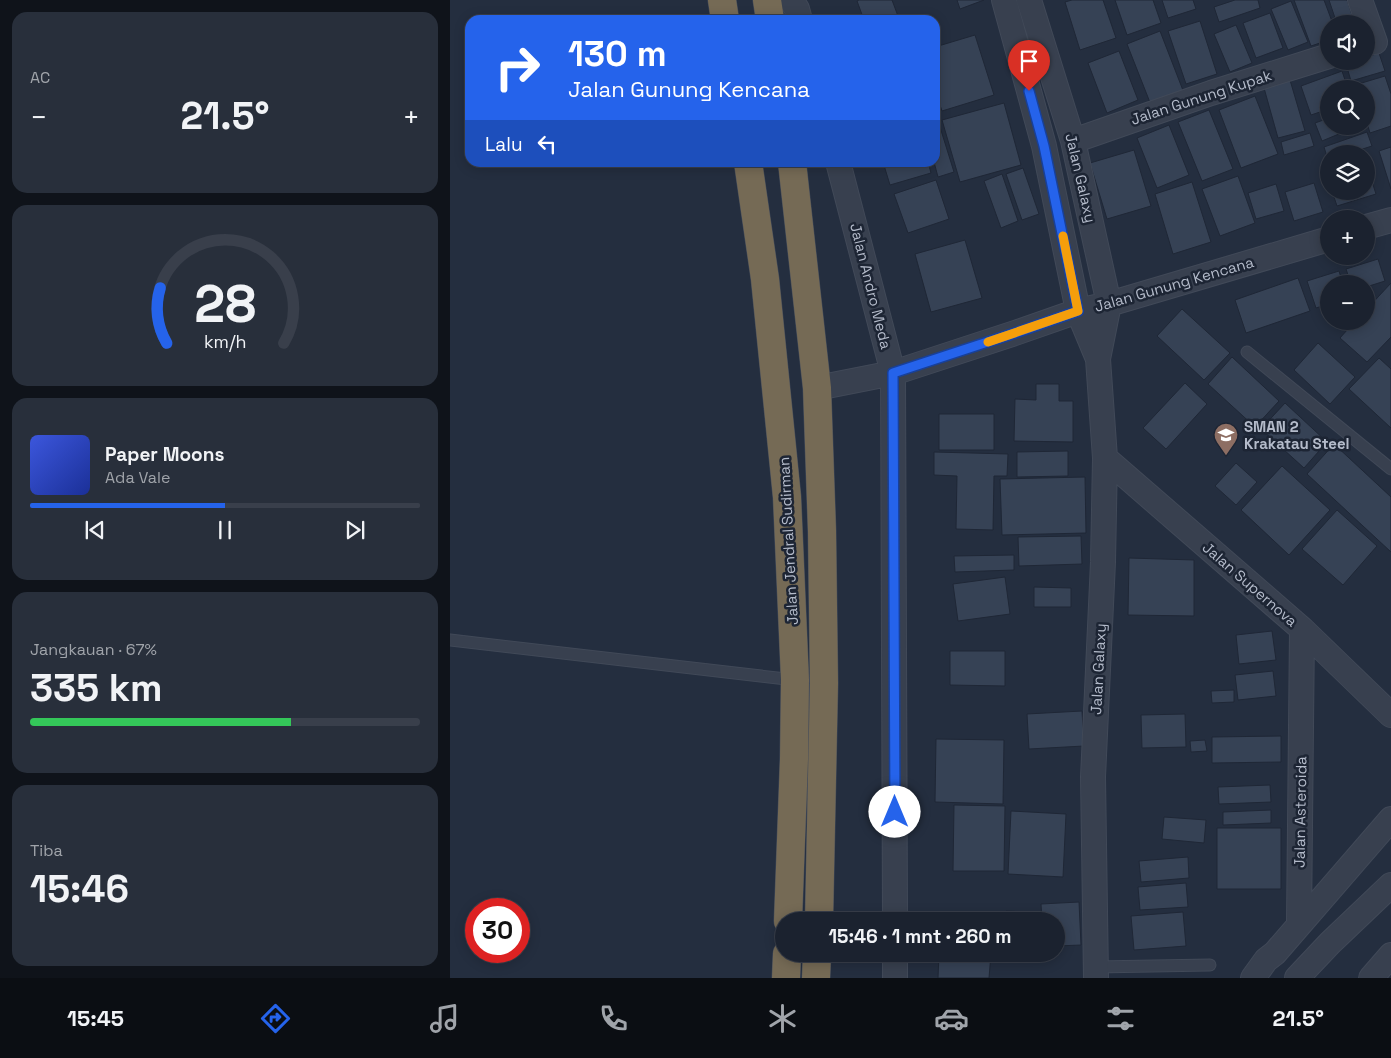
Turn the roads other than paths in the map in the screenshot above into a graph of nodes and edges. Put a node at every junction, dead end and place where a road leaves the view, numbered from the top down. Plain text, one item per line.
1 (722, 0) edge
2 (767, 0) edge
3 (791, 0) edge
4 (1004, 0) edge
5 (1029, 0) edge
6 (1360, 0) edge
7 (724, 15) edge
8 (769, 15) edge
9 (799, 15) edge
10 (1377, 41) edge
11 (1320, 59) edge
12 (1073, 142) junction
13 (749, 167) edge
14 (793, 167) edge
15 (839, 167) edge
16 (1391, 220) edge
17 (1375, 225) edge
18 (1320, 242) edge
19 (1109, 304) junction
20 (1078, 311) junction
21 (1247, 352) dead end
22 (1098, 359) junction
23 (893, 373) junction
24 (818, 388) junction
25 (1105, 458) junction
26 (1391, 469) edge
27 (1302, 629) junction
28 (450, 640) edge
29 (795, 680) junction
30 (1391, 715) edge
31 (1391, 819) edge
32 (1391, 884) edge
33 (788, 912) edge
34 (819, 912) edge
35 (895, 912) edge
36 (1299, 924) junction
37 (1391, 955) edge
38 (787, 962) edge
39 (817, 962) edge
40 (895, 962) edge
41 (1210, 965) dead end
42 (1096, 973) edge
43 (786, 978) edge
44 (816, 978) edge
45 (895, 978) edge
46 (1253, 978) edge
47 (1298, 978) edge
48 (1371, 978) edge

1 - 7 highway
2 - 8 highway
3 - 9 street
4 - 20 street, Jalan Galaxy
5 - 12 street, Jalan Galaxy
6 - 10 street
11 - 12 street, Jalan Gunung Kupak
12 - 19 street, Jalan Galaxy
13 - 29 highway, Jalan Jendral Sudirman
14 - 24 highway
15 - 23 street, Jalan Andro Meda
16 - 17 street
18 - 19 street, Jalan Gunung Kencana
19 - 20 street, Jalan Gunung Kencana
19 - 22 street, Jalan Galaxy
20 - 22 street, Jalan Galaxy
20 - 23 street, Jalan Gunung Kencana
21 - 26 lane
22 - 25 street, Jalan Galaxy
23 - 24 street, Jalan Gunung Kencana
23 - 35 street, Jalan Andro Meda
24 - 34 highway
25 - 27 street, Jalan Supernova
25 - 42 street, Jalan Galaxy
27 - 30 street, Jalan Supernova
27 - 36 street, Jalan Asteroida
28 - 29 lane
29 - 33 highway, Jalan Jendral Sudirman
31 - 36 street
32 - 47 street
36 - 46 street
37 - 48 street
38 - 43 highway
39 - 44 highway
40 - 45 street
41 - 42 lane

